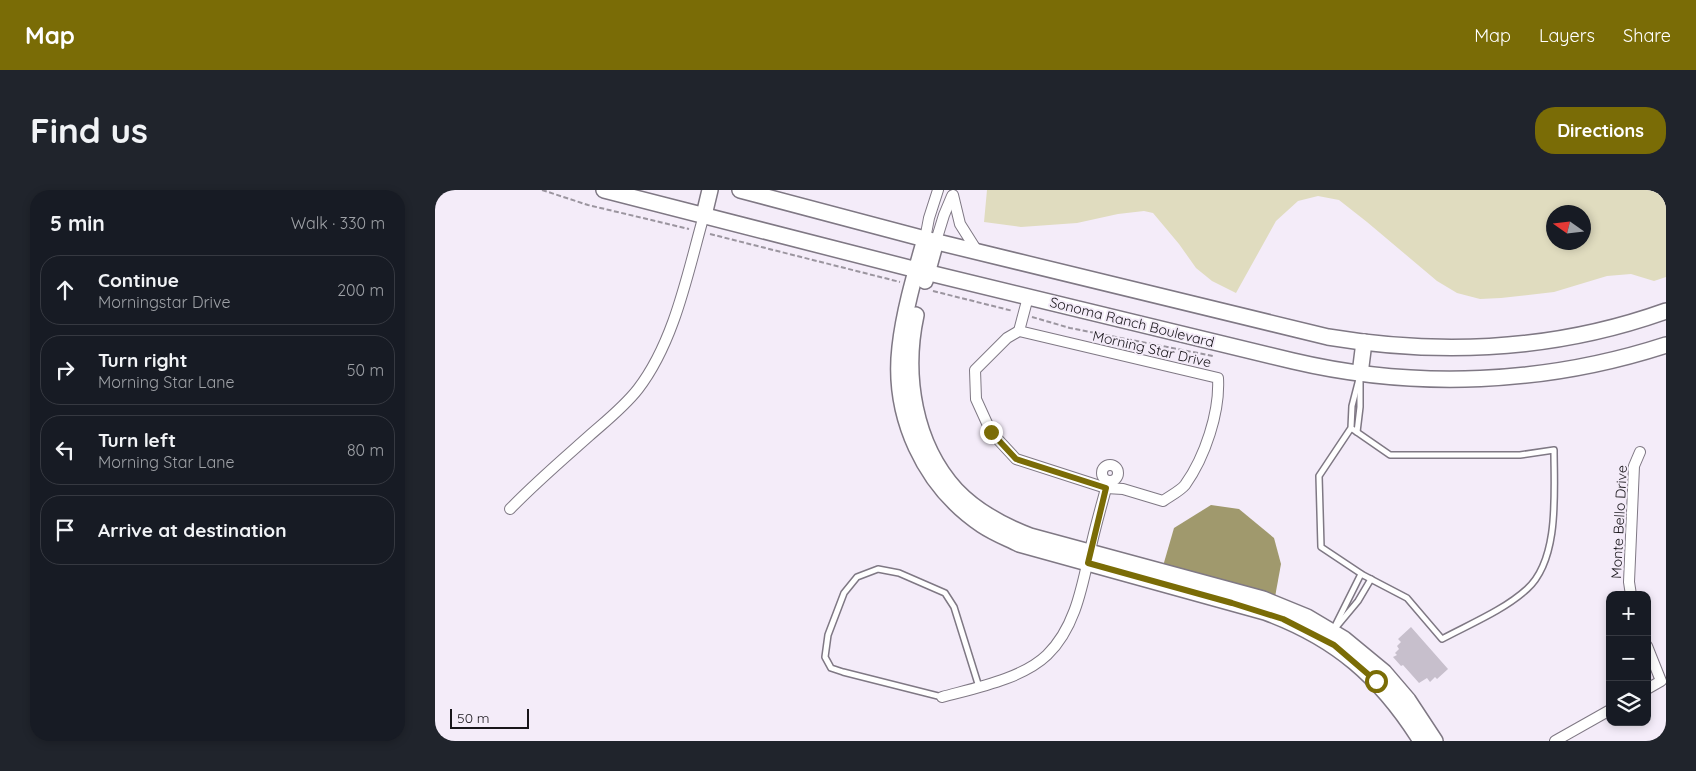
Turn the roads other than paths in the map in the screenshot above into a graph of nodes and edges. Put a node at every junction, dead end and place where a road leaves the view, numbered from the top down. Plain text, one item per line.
1 (604, 190) edge
2 (710, 190) edge
3 (740, 190) edge
4 (938, 190) edge
5 (954, 192) edge
6 (704, 215) junction
7 (930, 240) junction
8 (977, 251) junction
9 (922, 272) junction
10 (1028, 297) junction
11 (1666, 311) edge
12 (1019, 331) junction
13 (1364, 342) junction
14 (1666, 344) edge
15 (1360, 374) junction
16 (1351, 428) junction
17 (1357, 432) junction
18 (1640, 452) dead end
19 (1107, 484) junction
20 (511, 509) dead end
21 (1089, 558) junction
22 (1361, 574) junction
23 (1371, 579) junction
24 (1630, 591) edge
25 (1329, 636) junction
26 (1651, 656) edge
27 (979, 687) junction
28 (1651, 687) edge
29 (942, 697) joint
30 (1606, 712) edge
31 (1574, 731) junction
32 (1421, 741) edge
33 (1435, 741) edge
34 (1555, 741) edge
35 (1580, 741) edge

1 - 6 main road, Sonoma Ranch Boulevard
2 - 6 main road
3 - 7 main road
4 - 7 street
5 - 7 street
5 - 8 street
6 - 9 main road, Sonoma Ranch Boulevard
6 - 20 street
7 - 8 main road
7 - 9 main road
8 - 13 main road
9 - 10 main road, Sonoma Ranch Boulevard
9 - 21 main road
10 - 12 street
10 - 15 main road, Sonoma Ranch Boulevard
11 - 13 main road
12 - 19 street
12 - 19 street, Morning Star Drive
13 - 15 main road
14 - 15 main road, Sonoma Ranch Boulevard
15 - 16 lane
15 - 17 lane
16 - 17 lane
16 - 22 lane
17 - 23 lane
18 - 24 street, Monte Bello Drive
19 - 21 street
21 - 25 main road
21 - 27 street
22 - 23 lane
22 - 25 lane
23 - 25 lane
25 - 32 main road
25 - 33 main road
26 - 28 street
27 - 29 street
27 - 29 lane
30 - 31 street
31 - 34 street
31 - 35 street

